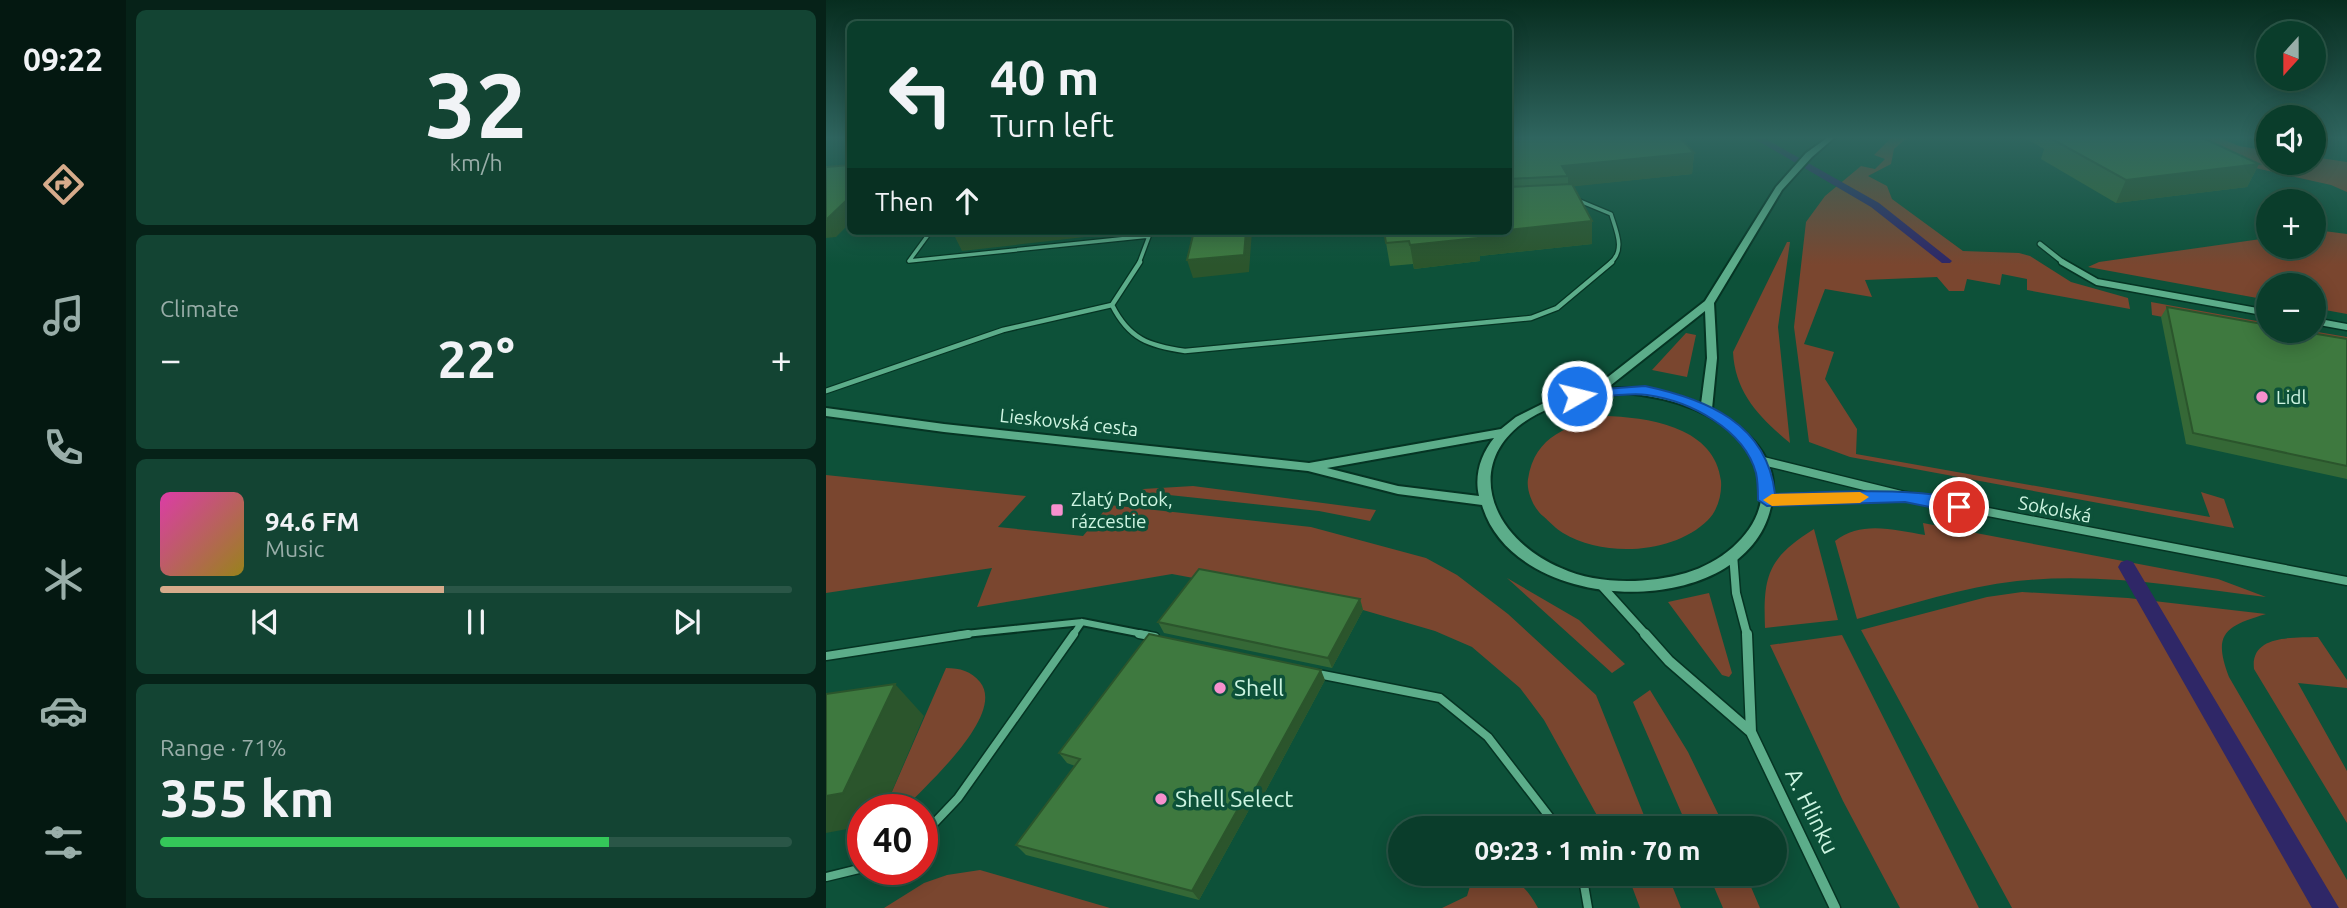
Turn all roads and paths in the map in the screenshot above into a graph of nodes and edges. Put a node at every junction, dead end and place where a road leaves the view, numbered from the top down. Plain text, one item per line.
1 (1787, 180) edge
2 (1573, 199) edge
3 (928, 235) edge
4 (1133, 235) edge
5 (1149, 235) edge
6 (2040, 244) dead end
7 (1709, 303) junction
8 (1112, 305) junction
9 (2256, 311) edge
10 (2326, 323) edge
11 (2347, 327) edge
12 (826, 391) edge
13 (1594, 393) junction
14 (1706, 410) junction
15 (826, 412) edge
16 (1506, 432) junction
17 (1759, 460) junction
18 (1308, 467) junction
19 (1905, 496) junction
20 (1485, 500) junction
21 (1767, 500) junction
22 (1733, 554) junction
23 (2347, 581) edge
24 (1600, 584) junction
25 (1083, 622) junction
26 (1158, 638) edge
27 (826, 656) edge
28 (1315, 673) edge
29 (1751, 732) junction
30 (1549, 816) edge
31 (938, 819) edge
32 (847, 872) edge
33 (826, 877) edge
34 (1584, 886) edge
35 (1588, 908) edge
36 (1835, 908) edge

1 - 7 street
2 - 8 lane
3 - 4 lane
5 - 8 lane
6 - 9 street
7 - 13 street
7 - 14 street
8 - 12 lane
10 - 11 street
13 - 14 street, Lieskovská cesta
13 - 16 street, Lieskovská cesta
14 - 17 street, Lieskovská cesta
15 - 18 street, Lieskovská cesta
16 - 18 street, Lieskovská cesta
16 - 20 street, Lieskovská cesta
17 - 19 street, Sokolská
17 - 21 street, Lieskovská cesta
18 - 20 street, Lieskovská cesta
19 - 21 street
19 - 23 street, Sokolská
20 - 24 street
21 - 22 street
22 - 24 street
22 - 29 street
24 - 29 street
25 - 26 lane
25 - 27 lane
25 - 31 lane
28 - 30 lane
29 - 36 street, A. Hlinku
32 - 33 lane
34 - 35 lane

